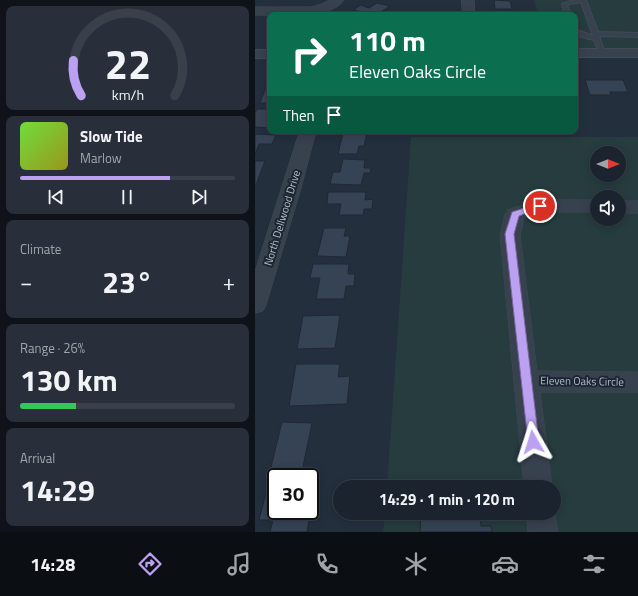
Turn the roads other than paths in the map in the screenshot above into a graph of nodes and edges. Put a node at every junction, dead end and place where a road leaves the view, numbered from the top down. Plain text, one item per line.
1 (339, 0) edge
2 (468, 0) edge
3 (583, 0) edge
4 (255, 11) edge
5 (469, 12) edge
6 (567, 12) edge
7 (578, 32) edge
8 (638, 35) edge
9 (597, 37) junction
10 (578, 53) edge
11 (601, 53) junction
12 (638, 53) edge
13 (255, 54) edge
14 (267, 54) edge
15 (307, 134) edge
16 (590, 206) edge
17 (626, 207) edge
18 (638, 207) edge
19 (255, 305) edge
20 (527, 381) junction
21 (638, 382) edge
22 (537, 480) edge
23 (542, 520) edge
24 (543, 532) edge

1 - 4 street
2 - 5 street
3 - 6 lane
3 - 9 lane
7 - 9 lane
8 - 9 lane
9 - 11 lane
10 - 11 street
11 - 12 street
13 - 14 street
15 - 19 street, North Dellwood Drive
16 - 20 street, Eleven Oaks Circle
17 - 18 street
20 - 21 street, Eleven Oaks Circle
20 - 22 street, Eleven Oaks Circle
23 - 24 street

